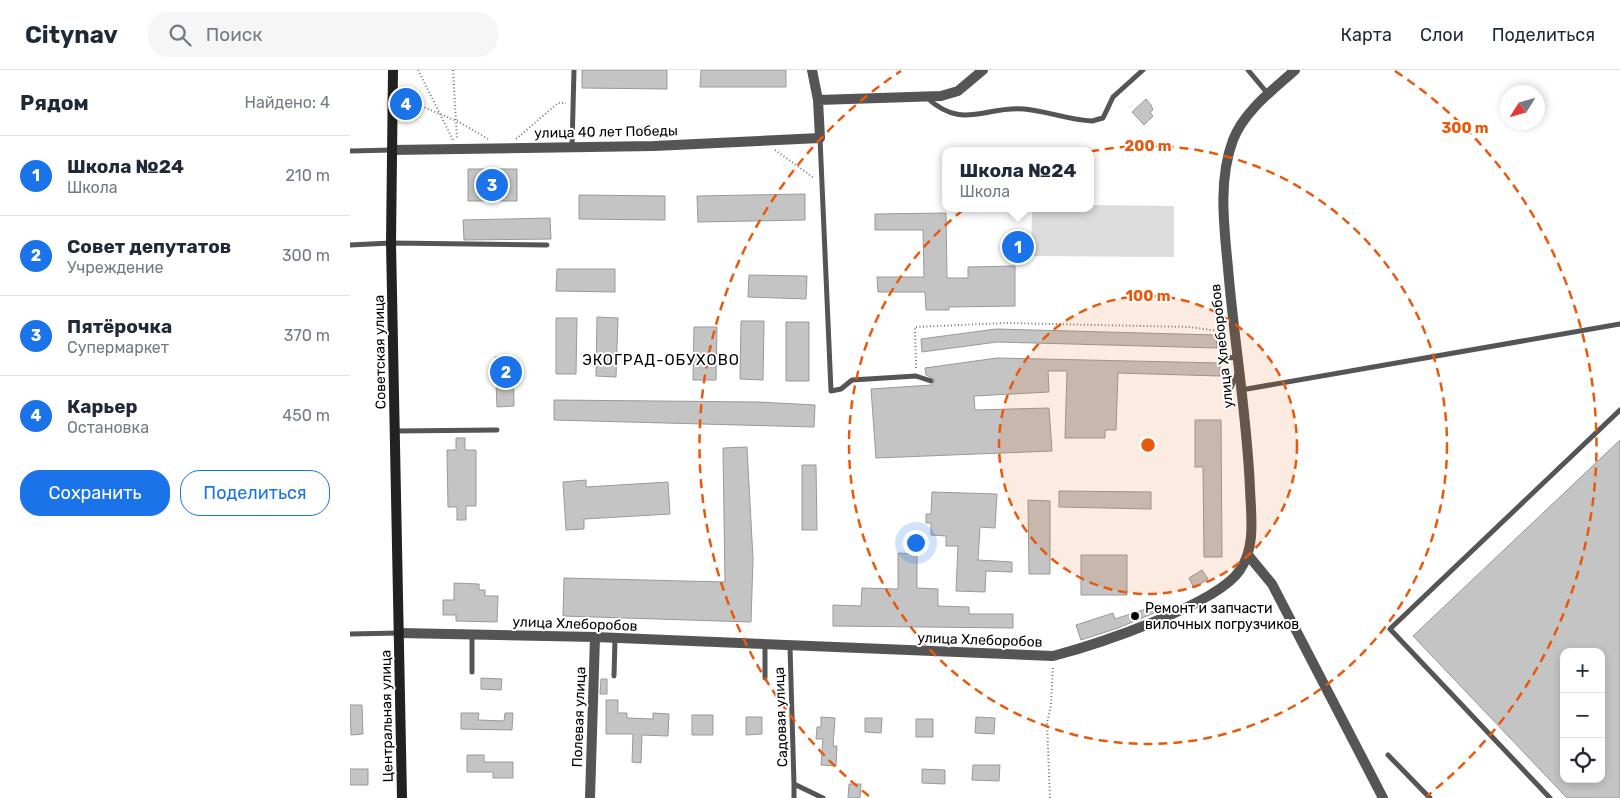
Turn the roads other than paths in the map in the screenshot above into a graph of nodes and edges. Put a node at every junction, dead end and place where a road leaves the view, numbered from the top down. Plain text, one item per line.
1 (393, 70) edge
2 (574, 70) edge
3 (812, 70) edge
4 (983, 70) edge
5 (1142, 70) edge
6 (1248, 70) edge
7 (1295, 70) edge
8 (1269, 94) junction
9 (925, 97) junction
10 (818, 100) junction
11 (820, 138) junction
12 (572, 147) junction
13 (392, 150) junction
14 (350, 152) edge
15 (391, 242) junction
16 (350, 245) edge
17 (547, 246) dead end
18 (1620, 324) edge
19 (1222, 357) dead end
20 (1236, 358) junction
21 (1238, 372) junction
22 (931, 381) dead end
23 (1240, 390) junction
24 (1229, 392) dead end
25 (1620, 410) edge
26 (496, 430) dead end
27 (395, 431) junction
28 (1248, 555) junction
29 (399, 633) junction
30 (350, 634) edge
31 (472, 634) junction
32 (595, 637) junction
33 (615, 638) junction
34 (765, 645) junction
35 (790, 647) junction
36 (472, 672) dead end
37 (614, 676) dead end
38 (765, 678) dead end
39 (1388, 755) dead end
40 (794, 784) junction
41 (402, 798) edge
42 (590, 798) edge
43 (794, 798) edge
44 (823, 798) edge
45 (1382, 798) edge
46 (1430, 798) edge
47 (1550, 798) edge

1 - 13 main road, Советская улица
2 - 12 lane
3 - 10 street
4 - 9 street
5 - 9 lane
6 - 8 lane
7 - 8 street, улица Хлеборобов
8 - 20 street, улица Хлеборобов
9 - 10 street
10 - 11 street
11 - 12 street, улица 40 лет Победы
11 - 22 lane
12 - 13 street, улица 40 лет Победы
13 - 14 lane
13 - 15 main road, Советская улица
15 - 16 lane
15 - 17 lane
15 - 27 main road, Советская улица
18 - 23 lane
19 - 20 lane
20 - 21 street, улица Хлеборобов
21 - 23 street, улица Хлеборобов
21 - 24 lane
23 - 28 street, улица Хлеборобов
25 - 47 lane
26 - 27 lane
27 - 29 main road, Советская улица
28 - 35 street, улица Хлеборобов
28 - 45 street
29 - 30 lane
29 - 31 street, улица Хлеборобов
29 - 41 main road, Центральная улица
31 - 32 street, улица Хлеборобов
31 - 36 lane
32 - 33 street, улица Хлеборобов
32 - 42 street, Полевая улица
33 - 34 street, улица Хлеборобов
33 - 37 lane
34 - 35 street, улица Хлеборобов
34 - 38 lane
35 - 40 lane, Садовая улица
39 - 46 lane
40 - 43 lane
40 - 44 lane, Садовая улица

